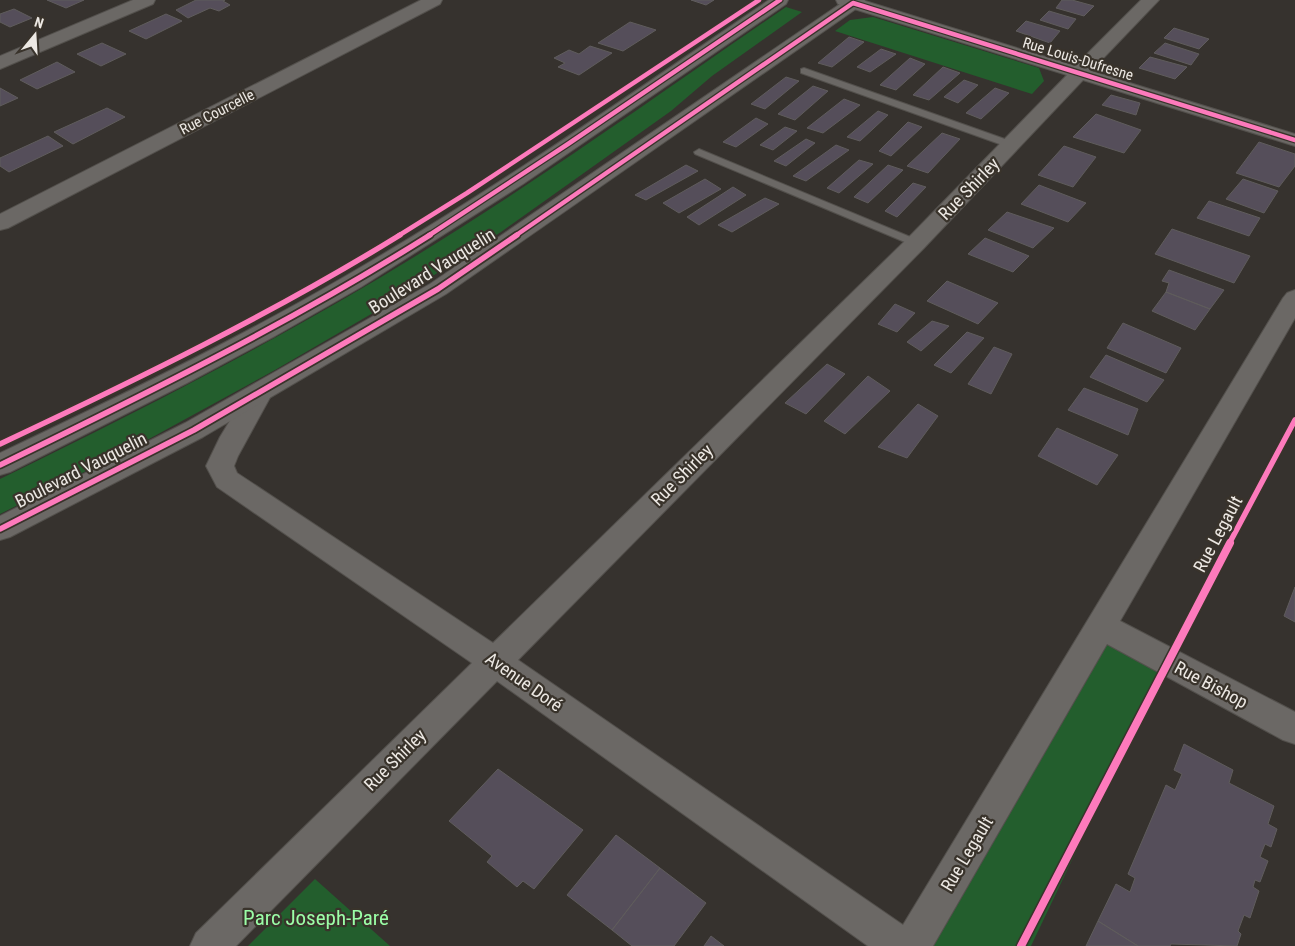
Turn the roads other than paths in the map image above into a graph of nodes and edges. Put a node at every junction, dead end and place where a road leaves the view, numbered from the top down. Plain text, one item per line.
1 (147, 0) edge
2 (434, 0) edge
3 (780, 0) edge
4 (1151, 0) edge
5 (851, 1) edge
6 (0, 63) edge
7 (804, 71) dead end
8 (1078, 72) junction
9 (1295, 140) edge
10 (1012, 145) junction
11 (699, 152) dead end
12 (0, 223) edge
13 (916, 243) junction
14 (1295, 298) edge
15 (260, 392) junction
16 (0, 464) edge
17 (0, 529) edge
18 (1101, 626) junction
19 (494, 661) junction
20 (1295, 729) edge
21 (209, 946) edge
22 (900, 946) edge
23 (912, 946) edge

1 - 6 street
2 - 12 street, Rue Courcelle
3 - 16 street, Boulevard Vauquelin
4 - 8 street, Rue Shirley
5 - 8 street, Rue Louis-Dufresne
5 - 15 street, Boulevard Vauquelin
7 - 10 lane
8 - 9 street, Rue Louis-Dufresne
8 - 10 street, Rue Shirley
10 - 13 street, Rue Shirley
11 - 13 lane
13 - 19 street, Rue Shirley
14 - 18 street, Rue Legault
15 - 17 street, Boulevard Vauquelin
15 - 19 street, Avenue Doré
18 - 20 street, Rue Bishop
18 - 23 street, Rue Legault
19 - 21 street, Rue Shirley
19 - 22 street, Avenue Doré

